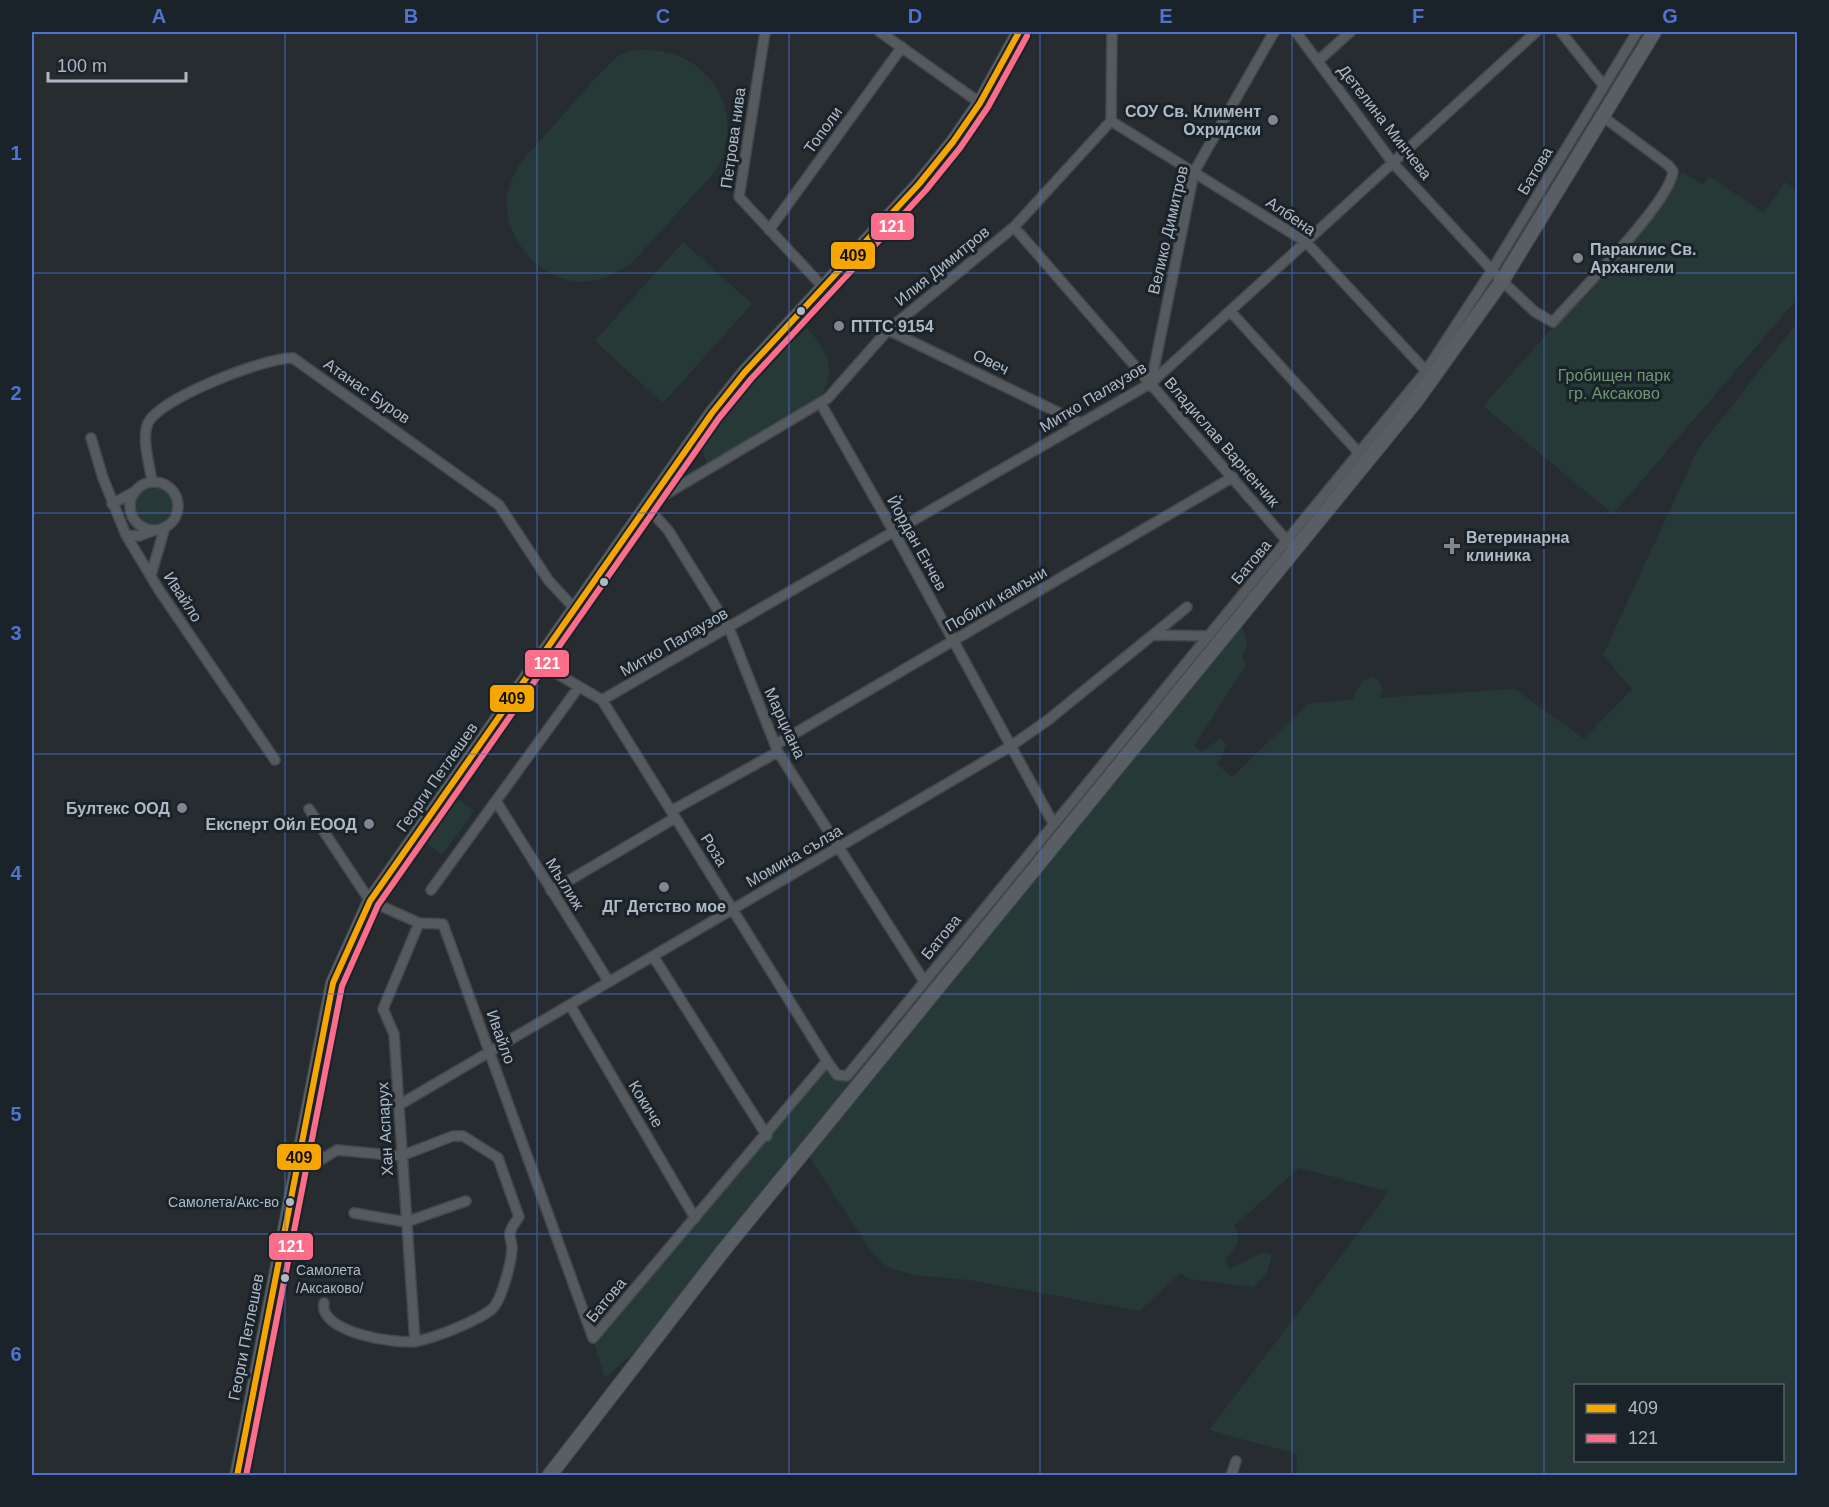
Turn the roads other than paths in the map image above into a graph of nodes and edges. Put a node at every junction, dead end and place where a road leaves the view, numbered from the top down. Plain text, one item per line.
1 (765, 32) edge
2 (880, 32) edge
3 (1019, 32) edge
4 (1112, 32) edge
5 (1274, 32) edge
6 (1296, 32) edge
7 (1350, 32) edge
8 (1536, 32) edge
9 (1561, 32) edge
10 (1637, 32) edge
11 (1654, 32) edge
12 (902, 47) junction
13 (1318, 61) junction
14 (1604, 86) junction
15 (980, 103) junction
16 (1602, 116) junction
17 (1111, 121) junction
18 (1393, 163) junction
19 (1194, 172) junction
20 (1014, 226) junction
21 (769, 230) junction
22 (1306, 242) junction
23 (1497, 275) junction
24 (824, 288) junction
25 (1230, 311) junction
26 (888, 330) junction
27 (1426, 370) junction
28 (1151, 382) junction
29 (821, 404) junction
30 (1080, 423) junction
31 (91, 438) dead end
32 (1360, 454) junction
33 (1233, 477) junction
34 (152, 482) junction
35 (136, 490) junction
36 (112, 504) junction
37 (646, 506) junction
38 (161, 528) junction
39 (894, 532) junction
40 (126, 535) junction
41 (1288, 542) junction
42 (151, 575) junction
43 (1187, 607) dead end
44 (575, 609) junction
45 (729, 628) junction
46 (1154, 635) junction
47 (1209, 636) junction
48 (954, 641) junction
49 (537, 662) junction
50 (578, 687) junction
51 (602, 700) junction
52 (1011, 746) junction
53 (777, 749) junction
54 (275, 760) dead end
55 (496, 801) junction
56 (309, 809) dead end
57 (673, 814) junction
58 (1053, 823) junction
59 (839, 847) junction
60 (431, 890) dead end
61 (551, 891) junction
62 (370, 901) junction
63 (734, 908) junction
64 (418, 923) junction
65 (653, 956) junction
66 (924, 981) junction
67 (609, 982) junction
68 (570, 1005) junction
69 (490, 1052) junction
70 (827, 1061) junction
71 (843, 1078) joint
72 (399, 1105) junction
73 (767, 1136) junction
74 (401, 1156) junction
75 (317, 1162) dead end
76 (466, 1201) dead end
77 (354, 1213) dead end
78 (696, 1218) junction
79 (406, 1222) junction
80 (324, 1303) dead end
81 (593, 1338) joint
82 (415, 1342) junction
83 (1236, 1461) dead end
84 (237, 1476) edge
85 (549, 1476) edge
86 (1231, 1476) edge

1 - 21 street, Петрова нива
2 - 12 street
3 - 15 main road, Георги Петлешев
4 - 17 street
5 - 19 street, Велико Димитров
6 - 13 street, Детелина Минчева
7 - 13 street
8 - 18 street, Митко Палаузов
9 - 14 street
10 - 14 street, Батова
11 - 16 main road
12 - 15 street
12 - 21 street, Тополи
13 - 18 street, Детелина Минчева
14 - 23 street, Батова
15 - 24 main road, Георги Петлешев
16 - 23 main road
16 - 23 street, Детелина Минчева
17 - 19 street, Албена
17 - 20 street, Илия Димитров
18 - 22 street, Митко Палаузов
18 - 23 street, Детелина Минчева
19 - 22 street, Албена
19 - 28 street, Велико Димитров
20 - 26 street, Илия Димитров
20 - 28 street, Владислав Варненчик
21 - 24 street, Петрова нива
22 - 25 street, Митко Палаузов
22 - 27 street, Албена
23 - 27 street, Батова
23 - 85 main road
24 - 37 main road, Георги Петлешев
25 - 28 street, Митко Палаузов
25 - 32 street
26 - 29 street, Илия Димитров
26 - 30 street, Овеч
27 - 32 street, Батова
28 - 30 street, Митко Палаузов
28 - 33 street, Владислав Варненчик
29 - 37 street, Илия Димитров
29 - 39 street, Йордан Енчев
30 - 39 street, Митко Палаузов
31 - 36 street, Ивайло
32 - 41 street, Батова
33 - 41 street, Владислав Варненчик
33 - 48 street, Побити камъни
34 - 35 street
34 - 38 street
34 - 44 street, Атанас Буров
35 - 36 street
35 - 38 street
36 - 40 street, Ивайло
37 - 44 main road, Георги Петлешев
37 - 45 street, Марциана
38 - 40 street
38 - 42 street
39 - 45 street, Митко Палаузов
39 - 48 street, Йордан Енчев
40 - 42 street, Ивайло
41 - 47 street, Батова
42 - 54 street, Ивайло
43 - 46 street, Момина сълза
44 - 49 main road, Георги Петлешев
45 - 51 street, Митко Палаузов
45 - 53 street, Марциана
46 - 47 street
46 - 52 street, Момина сълза
47 - 58 street, Батова
48 - 52 street, Йордан Енчев
48 - 53 street, Побити камъни
49 - 50 street, Роза
49 - 62 main road, Георги Петлешев
50 - 51 street, Роза
50 - 55 street
51 - 57 street, Роза
52 - 58 street, Йордан Енчев
52 - 59 street, Момина сълза
53 - 57 street, Побити камъни
53 - 59 street, Марциана
55 - 60 street
55 - 61 street, Мъглиж
56 - 62 street
57 - 61 street, Побити камъни
57 - 63 street, Роза
58 - 66 street, Батова
59 - 63 street, Момина сълза
59 - 66 street, Марциана
61 - 67 street, Мъглиж
62 - 64 street, Ивайло
62 - 84 main road, Георги Петлешев
63 - 65 street, Момина сълза
63 - 70 street, Роза
64 - 69 street, Ивайло
64 - 72 street, Хан Аспарух
65 - 67 street, Момина сълза
65 - 73 street
66 - 71 street, Батова
67 - 68 street, Момина сълза
68 - 69 street, Момина сълза
68 - 78 street, Кокиче
69 - 72 street, Момина сълза
69 - 81 street, Ивайло
70 - 71 street, Роза
70 - 73 street, Батова
72 - 74 street, Хан Аспарух
73 - 78 street, Батова
74 - 75 street
74 - 79 street, Хан Аспарух
74 - 82 street
76 - 79 street
77 - 79 street
78 - 81 street, Батова
79 - 82 street, Хан Аспарух
80 - 82 street
83 - 86 street

